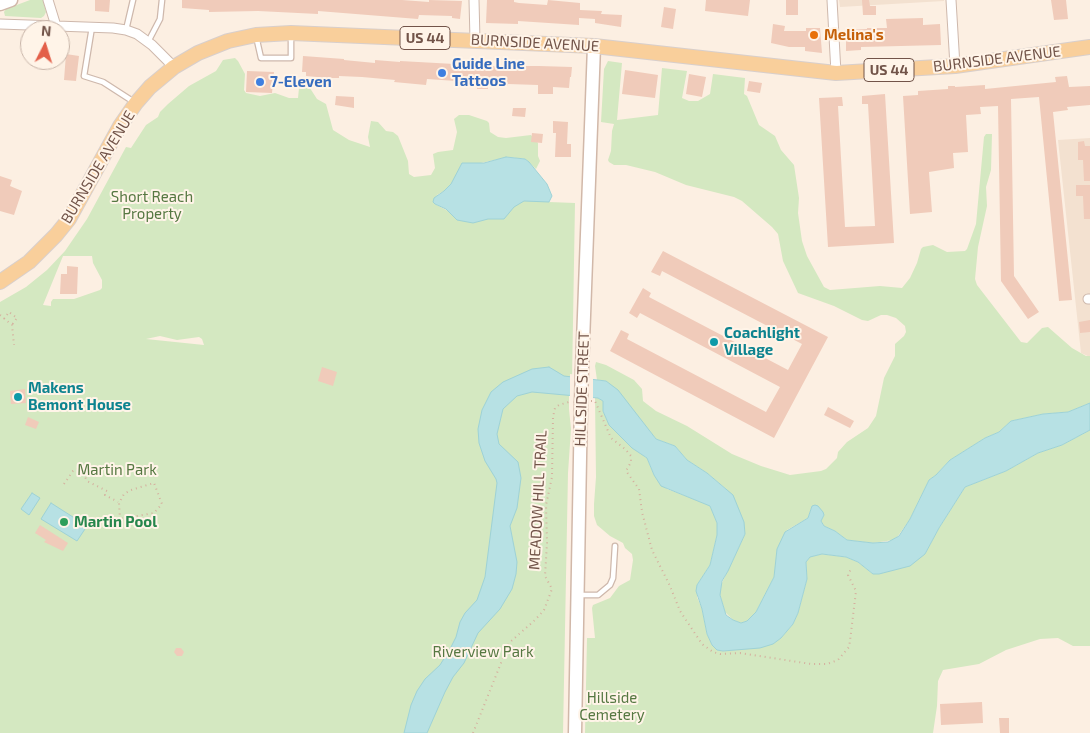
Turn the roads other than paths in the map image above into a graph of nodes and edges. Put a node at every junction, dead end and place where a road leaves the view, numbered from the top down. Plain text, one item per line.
1 (11, 0) edge
2 (48, 0) edge
3 (133, 0) edge
4 (162, 0) edge
5 (474, 0) edge
6 (832, 0) edge
7 (951, 0) edge
8 (0, 4) edge
9 (54, 20) edge
10 (0, 24) edge
11 (20, 25) edge
12 (70, 26) edge
13 (92, 27) junction
14 (126, 30) junction
15 (291, 33) junction
16 (256, 35) junction
17 (474, 40) junction
18 (148, 42) junction
19 (594, 46) junction
20 (1090, 47) edge
21 (955, 66) junction
22 (174, 67) junction
23 (836, 73) junction
24 (136, 103) junction
25 (0, 282) edge
26 (615, 546) dead end
27 (578, 596) junction
28 (575, 733) edge

1 - 8 main road
2 - 9 street
3 - 14 lane
4 - 18 lane
5 - 17 street
6 - 23 street
7 - 21 street
10 - 11 street
12 - 13 street
13 - 14 street
13 - 24 lane
14 - 18 street
15 - 16 main road, BURNSIDE AVENUE / US 44
15 - 16 lane
15 - 17 main road, BURNSIDE AVENUE / US 44
16 - 22 main road, BURNSIDE AVENUE / US 44
17 - 19 main road, BURNSIDE AVENUE / US 44
18 - 22 street
19 - 23 main road, BURNSIDE AVENUE / US 44
19 - 27 main road, HILLSIDE STREET, bridge
20 - 21 main road, BURNSIDE AVENUE / US 44
21 - 23 main road, BURNSIDE AVENUE / US 44
22 - 24 main road, BURNSIDE AVENUE / US 44
24 - 25 main road, BURNSIDE AVENUE / US 44
26 - 27 lane
27 - 28 main road, HILLSIDE STREET

